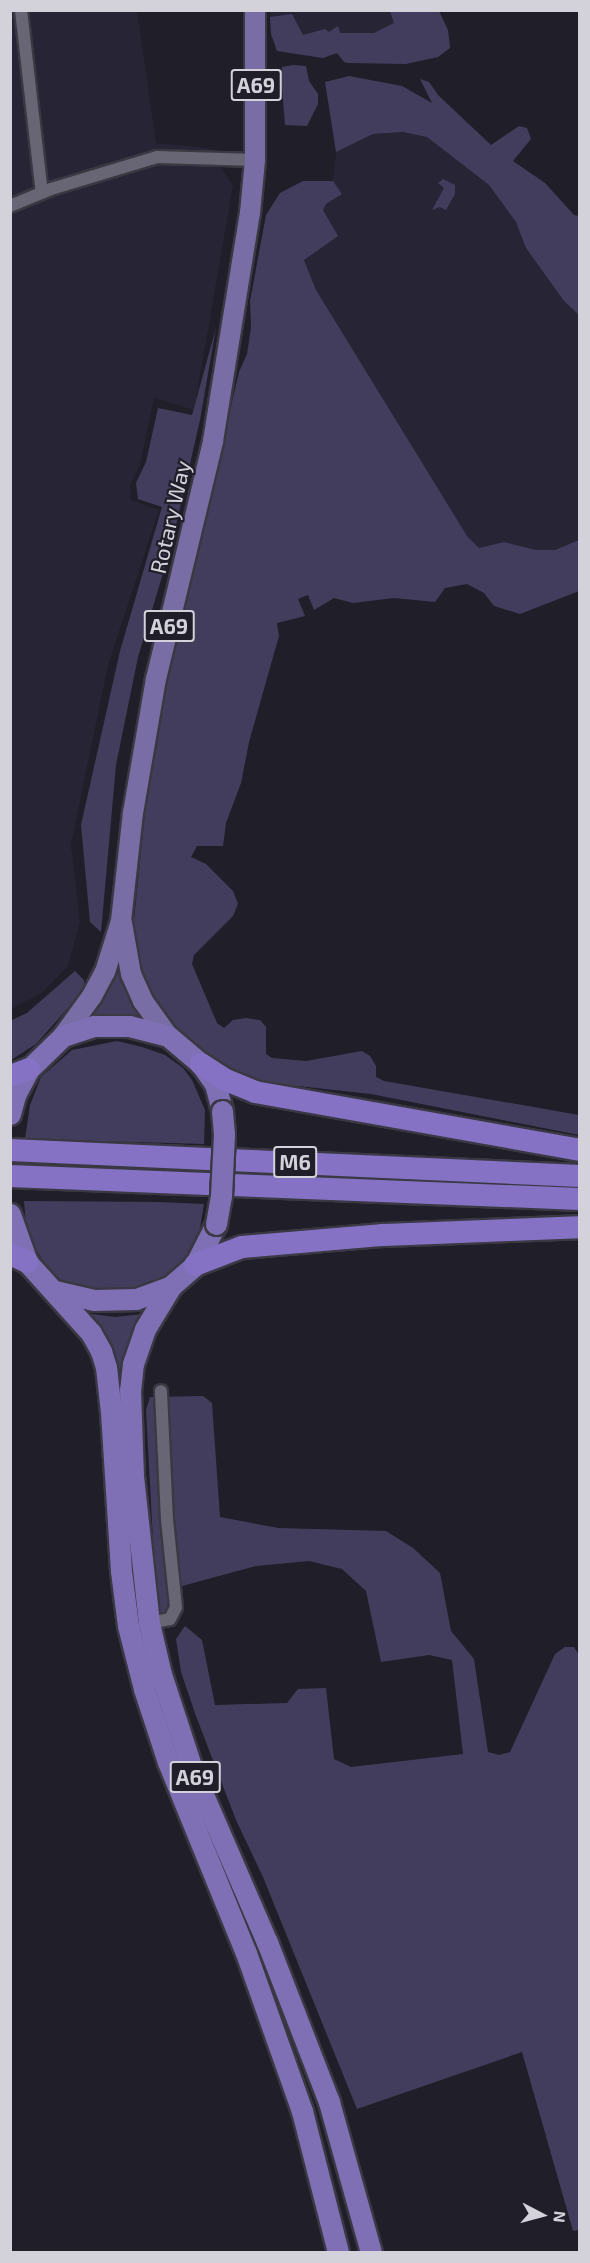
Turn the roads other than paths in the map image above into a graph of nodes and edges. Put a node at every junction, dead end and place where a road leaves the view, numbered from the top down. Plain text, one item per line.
1 (21, 10) edge
2 (255, 10) edge
3 (255, 160) junction
4 (42, 193) junction
5 (10, 206) edge
6 (121, 921) junction
7 (63, 1036) junction
8 (168, 1036) junction
9 (201, 1064) junction
10 (16, 1088) edge
11 (10, 1150) edge
12 (579, 1150) edge
13 (10, 1176) edge
14 (579, 1176) edge
15 (579, 1199) edge
16 (10, 1214) edge
17 (579, 1227) edge
18 (19, 1258) edge
19 (195, 1265) junction
20 (171, 1286) junction
21 (55, 1291) junction
22 (161, 1391) dead end
23 (139, 1625) junction
24 (338, 2253) edge
25 (371, 2253) edge

1 - 4 street
2 - 3 main road, A69
3 - 4 street
3 - 6 main road, Rotary Way / A69
4 - 5 street
6 - 7 main road, Rotary Way / A69
6 - 8 main road, Rotary Way / A69
7 - 8 highway, A69
7 - 10 highway, A69
8 - 9 highway, A69
9 - 12 highway
9 - 19 highway, A69, bridge
11 - 14 highway, M6
13 - 15 highway, M6
16 - 18 highway
17 - 19 highway
18 - 21 highway
19 - 20 highway
20 - 21 highway
20 - 23 highway, A69
21 - 23 highway, A69
22 - 23 street
23 - 24 highway, A69
23 - 25 highway, A69

